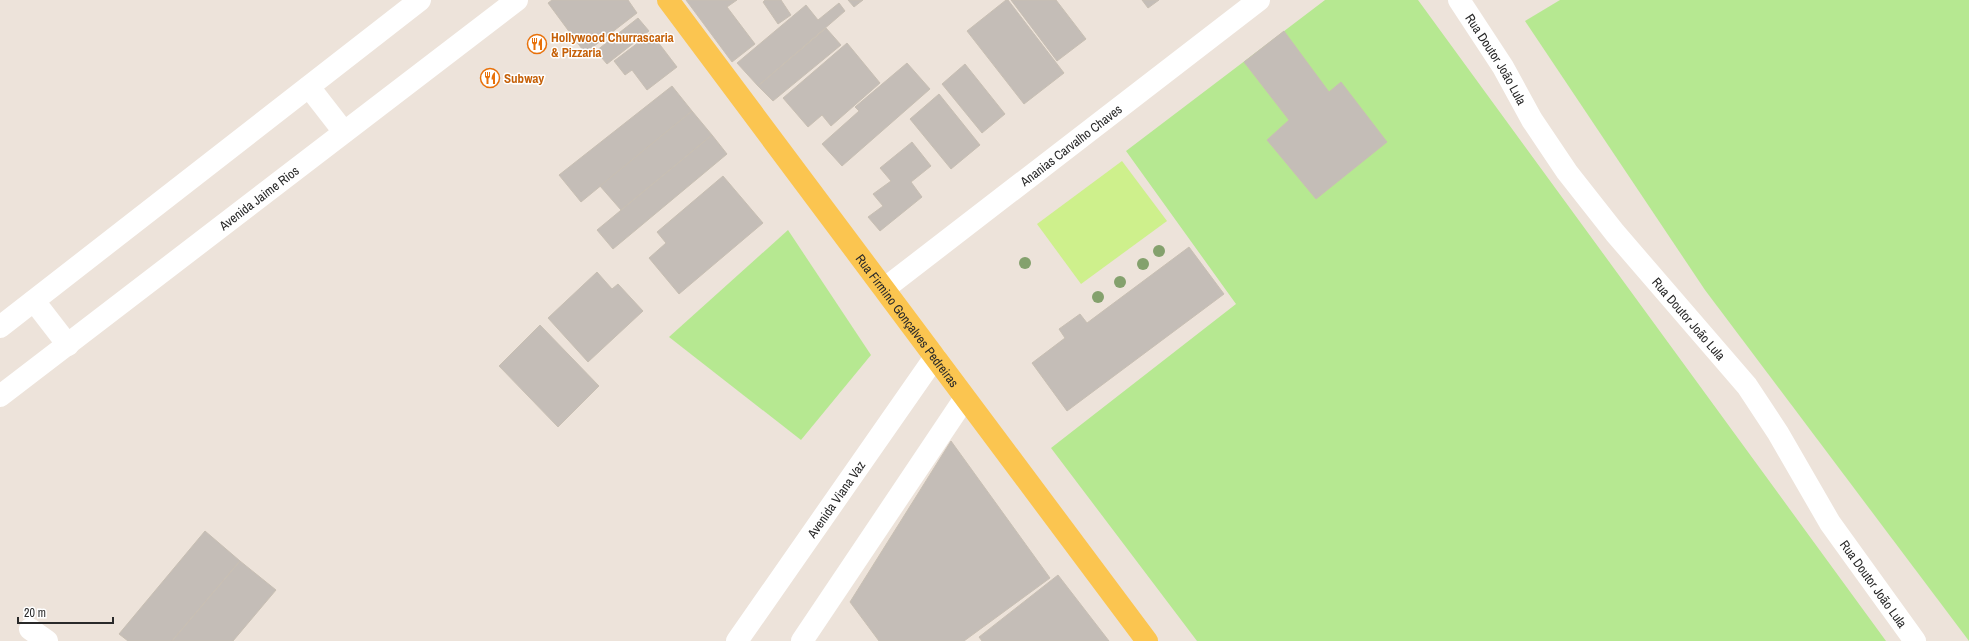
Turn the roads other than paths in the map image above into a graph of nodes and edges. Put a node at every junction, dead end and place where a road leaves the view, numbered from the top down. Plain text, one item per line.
1 (420, 0) edge
2 (517, 0) edge
3 (668, 0) edge
4 (1259, 0) edge
5 (1459, 0) edge
6 (309, 87) junction
7 (344, 132) junction
8 (884, 289) junction
9 (34, 301) junction
10 (0, 327) edge
11 (68, 345) junction
12 (934, 357) junction
13 (0, 396) edge
14 (965, 398) junction
15 (737, 641) edge
16 (802, 641) edge
17 (1147, 641) edge
18 (1915, 641) edge

1 - 6 street
2 - 7 street, Avenida Jaime Rios
3 - 8 main road, Rua Firmino Gonçalves Pedreiras
4 - 8 street, Ananias Carvalho Chaves
5 - 18 street, Rua Doutor João Lula
6 - 7 street
6 - 9 street
7 - 11 street, Avenida Jaime Rios
8 - 12 main road, Rua Firmino Gonçalves Pedreiras
9 - 10 street
9 - 11 street
11 - 13 street, Avenida Jaime Rios
12 - 14 main road, Rua Firmino Gonçalves Pedreiras
12 - 15 street, Avenida Viana Vaz
14 - 16 street
14 - 17 main road, Rua Firmino Gonçalves Pedreiras

